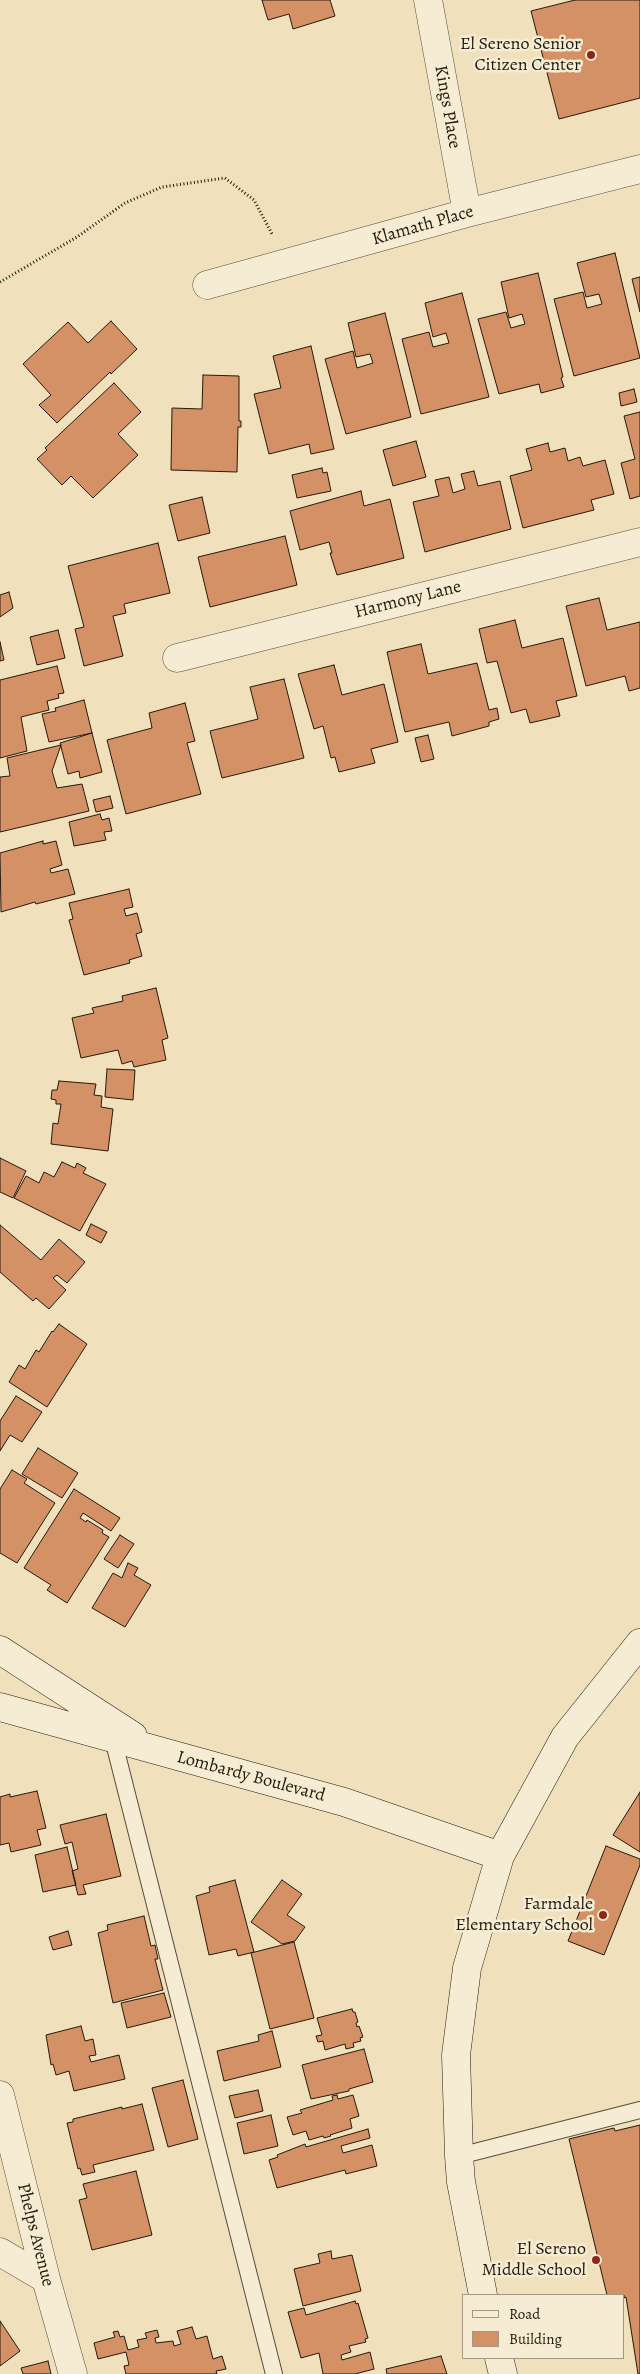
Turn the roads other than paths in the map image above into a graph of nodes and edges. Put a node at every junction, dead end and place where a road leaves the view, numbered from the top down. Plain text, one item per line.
1 (428, 0) edge
2 (640, 169) edge
3 (466, 213) junction
4 (207, 285) dead end
5 (640, 542) edge
6 (177, 658) dead end
7 (640, 1643) edge
8 (0, 1650) edge
9 (0, 1707) edge
10 (114, 1739) junction
11 (153, 1749) junction
12 (500, 1856) junction
13 (0, 2095) edge
14 (640, 2110) edge
15 (459, 2156) junction
16 (0, 2252) edge
17 (46, 2279) junction
18 (483, 2294) edge
19 (499, 2359) edge
20 (73, 2374) edge
21 (274, 2374) edge
22 (503, 2374) edge

1 - 3 street, Kings Place
2 - 3 street, Klamath Place
3 - 4 street, Klamath Place
5 - 6 street, Harmony Lane
7 - 12 street
8 - 11 street
9 - 10 street, Lombardy Boulevard
10 - 11 street, Lombardy Boulevard
10 - 21 lane
11 - 12 street, Lombardy Boulevard
12 - 15 street
13 - 17 street, Phelps Avenue
14 - 15 lane
15 - 18 street
16 - 17 street
17 - 20 street, Phelps Avenue
19 - 22 street

